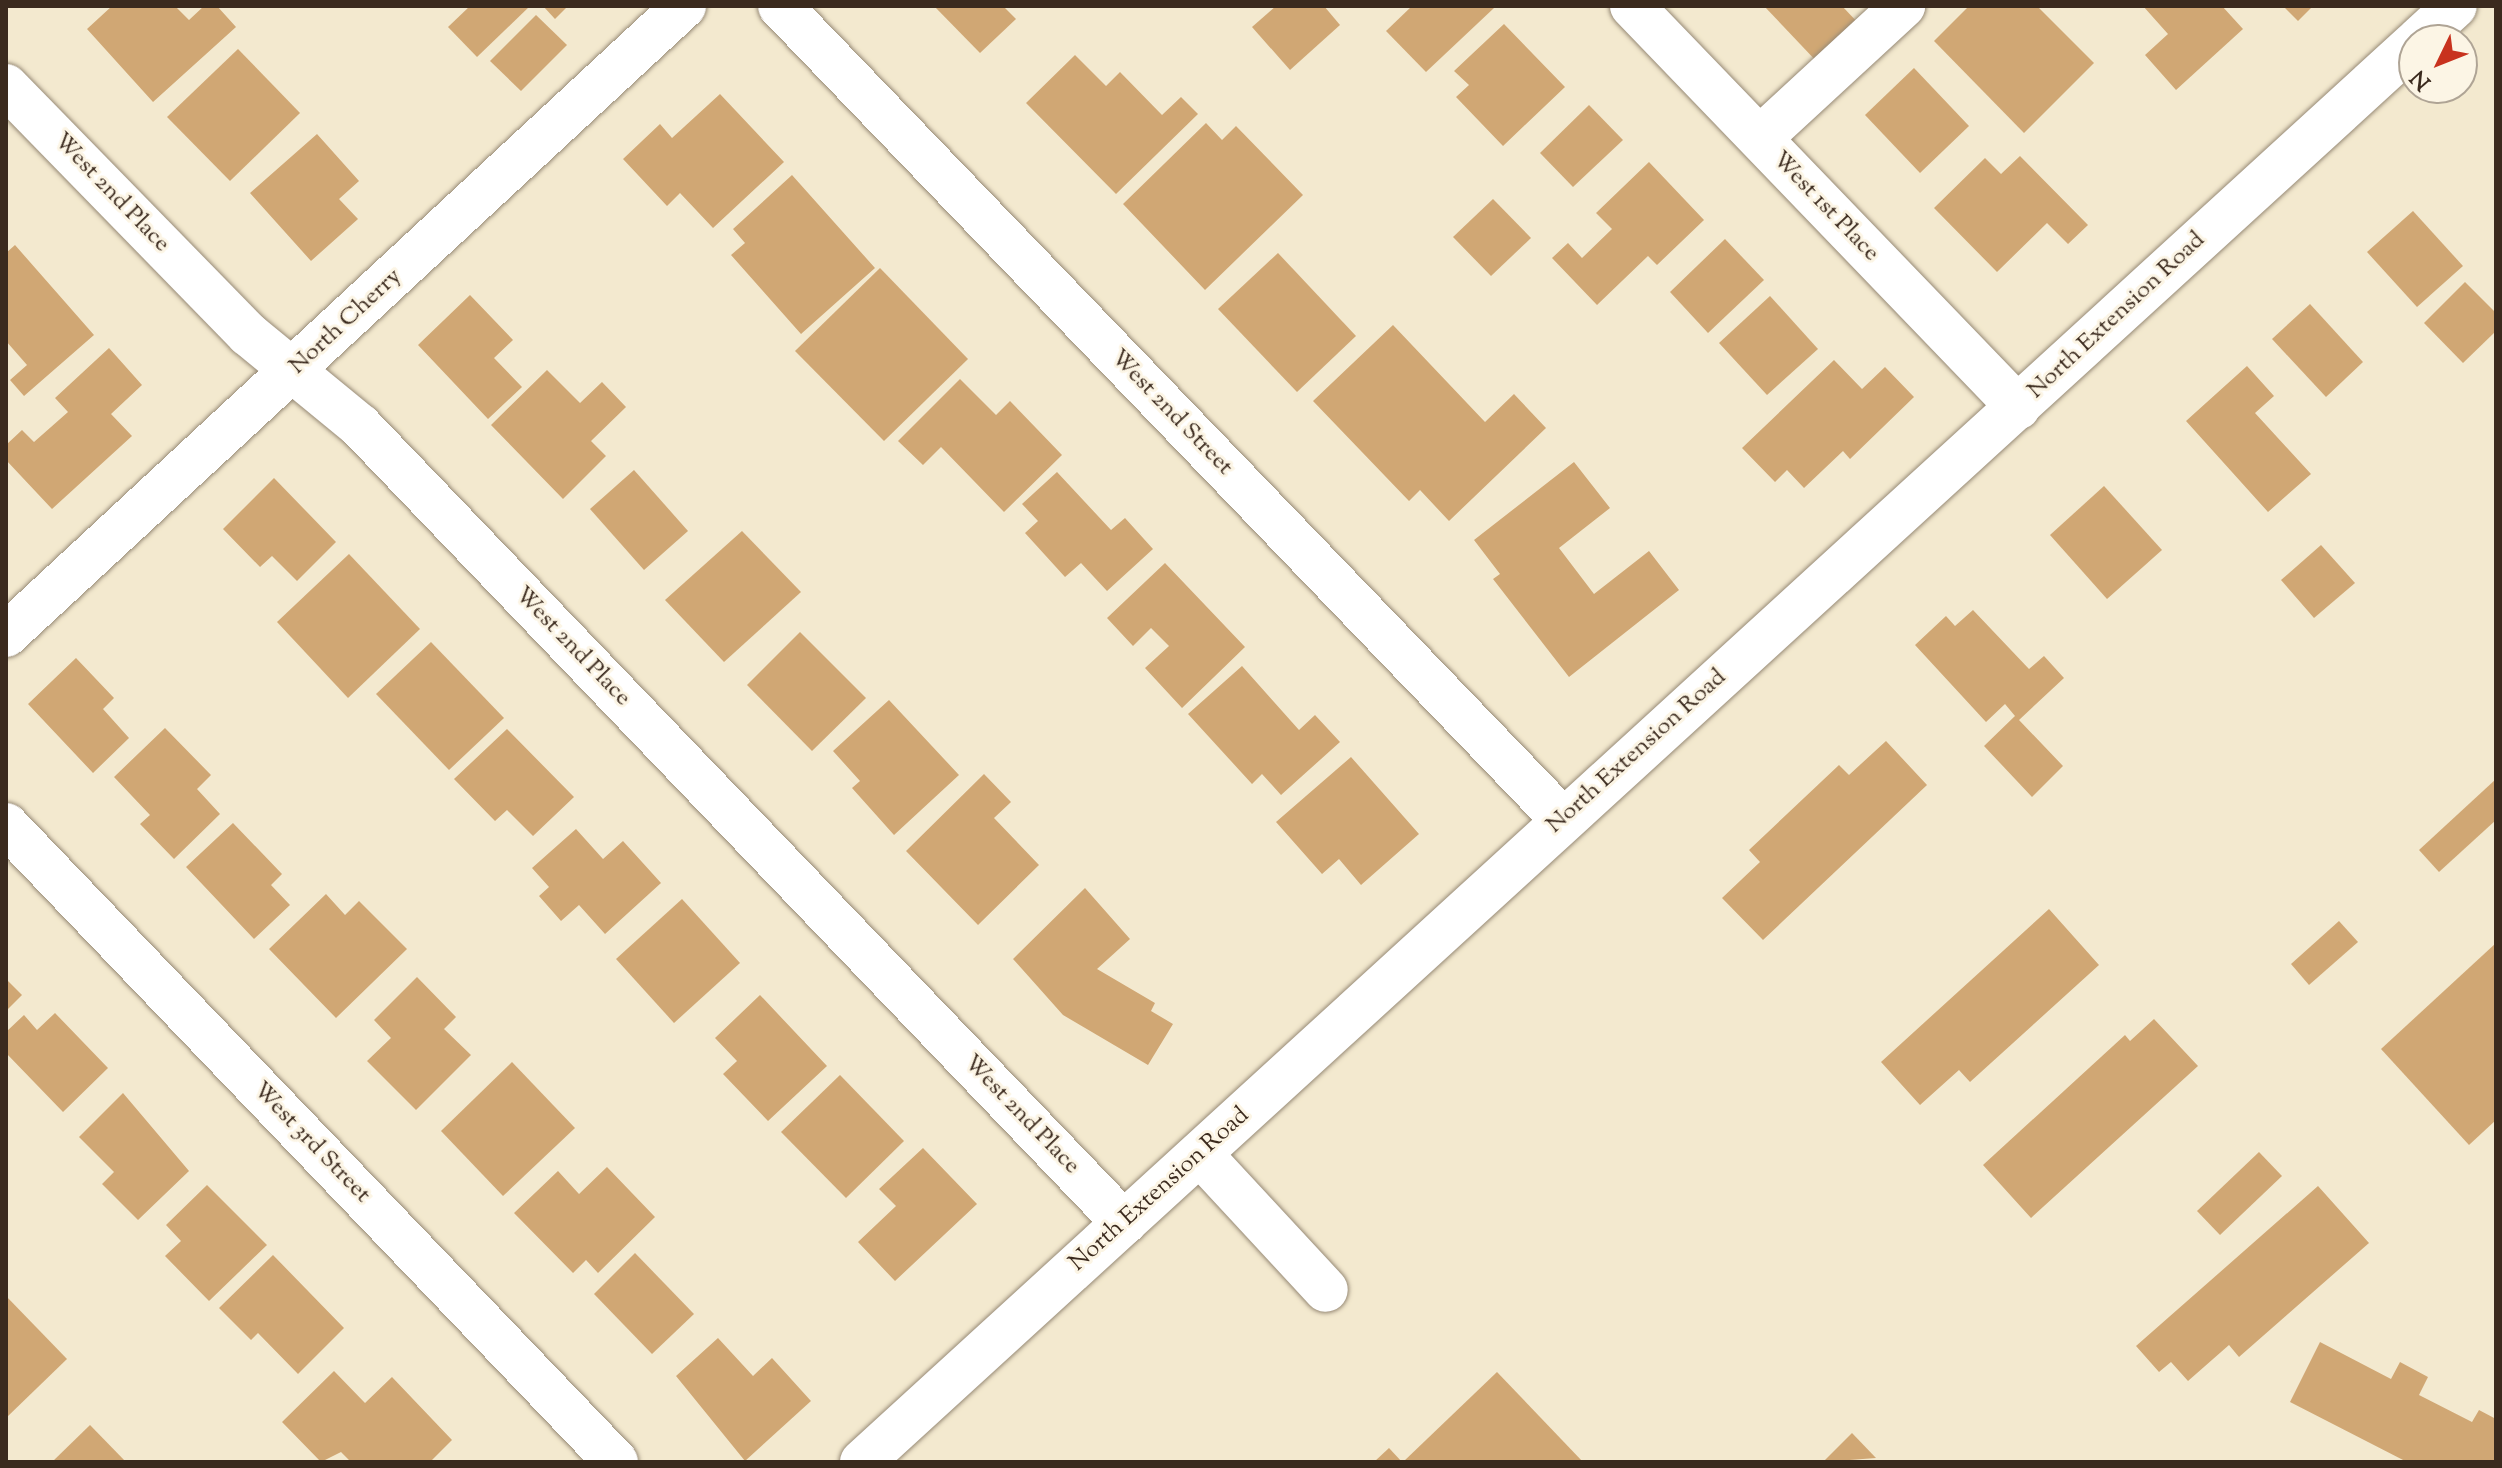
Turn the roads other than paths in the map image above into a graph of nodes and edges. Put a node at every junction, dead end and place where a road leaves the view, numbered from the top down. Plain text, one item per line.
1 (684, 6) edge
2 (780, 6) edge
3 (1632, 6) edge
4 (1903, 6) edge
5 (2455, 6) edge
6 (2436, 24) edge
7 (2398, 59) edge
8 (6, 86) edge
9 (1760, 138) junction
10 (293, 371) junction
11 (2018, 407) junction
12 (6, 635) edge
13 (1563, 820) junction
14 (6, 825) edge
15 (1200, 1154) junction
16 (1124, 1223) junction
17 (1326, 1290) dead end
18 (616, 1462) edge
19 (862, 1462) edge

1 - 10 street, North Cherry
2 - 13 street, West 2nd Street
3 - 9 street, West 1st Place
4 - 9 street
5 - 6 street, North Extension Road
7 - 11 street, North Extension Road
8 - 10 street, West 2nd Place
9 - 11 street, West 1st Place
10 - 12 street, North Cherry
10 - 16 street, West 2nd Place
11 - 13 street, North Extension Road
13 - 15 street, North Extension Road
14 - 18 street, West 3rd Street
15 - 16 street, North Extension Road
15 - 17 street
16 - 19 street, North Extension Road

